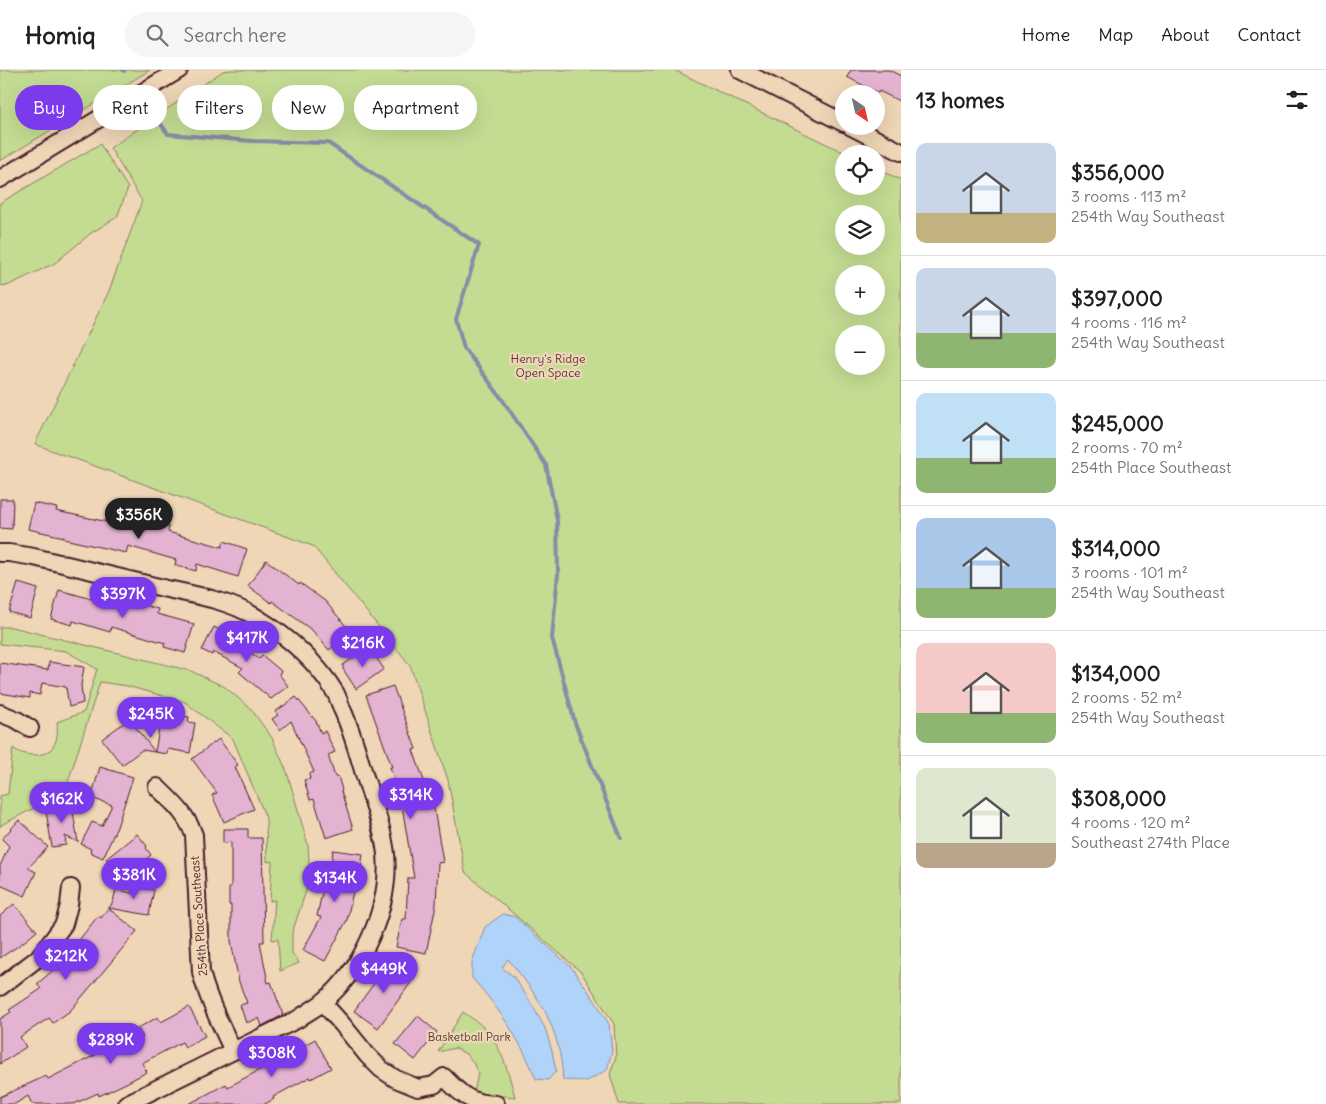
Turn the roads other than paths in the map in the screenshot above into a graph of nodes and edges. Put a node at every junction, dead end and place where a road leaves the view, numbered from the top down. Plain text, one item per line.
1 (179, 70) edge
2 (740, 70) edge
3 (835, 118) edge
4 (868, 135) edge
5 (901, 152) edge
6 (0, 179) edge
7 (0, 553) edge
8 (0, 713) edge
9 (30, 728) dead end
10 (157, 787) dead end
11 (71, 888) dead end
12 (0, 986) edge
13 (323, 1003) junction
14 (234, 1051) junction
15 (126, 1104) edge
16 (496, 1104) edge

1 - 6 street
2 - 3 street
4 - 5 street
7 - 13 street
8 - 9 street
10 - 14 street, 254th Place Southeast
11 - 12 street
13 - 14 street
13 - 16 street
14 - 15 street

